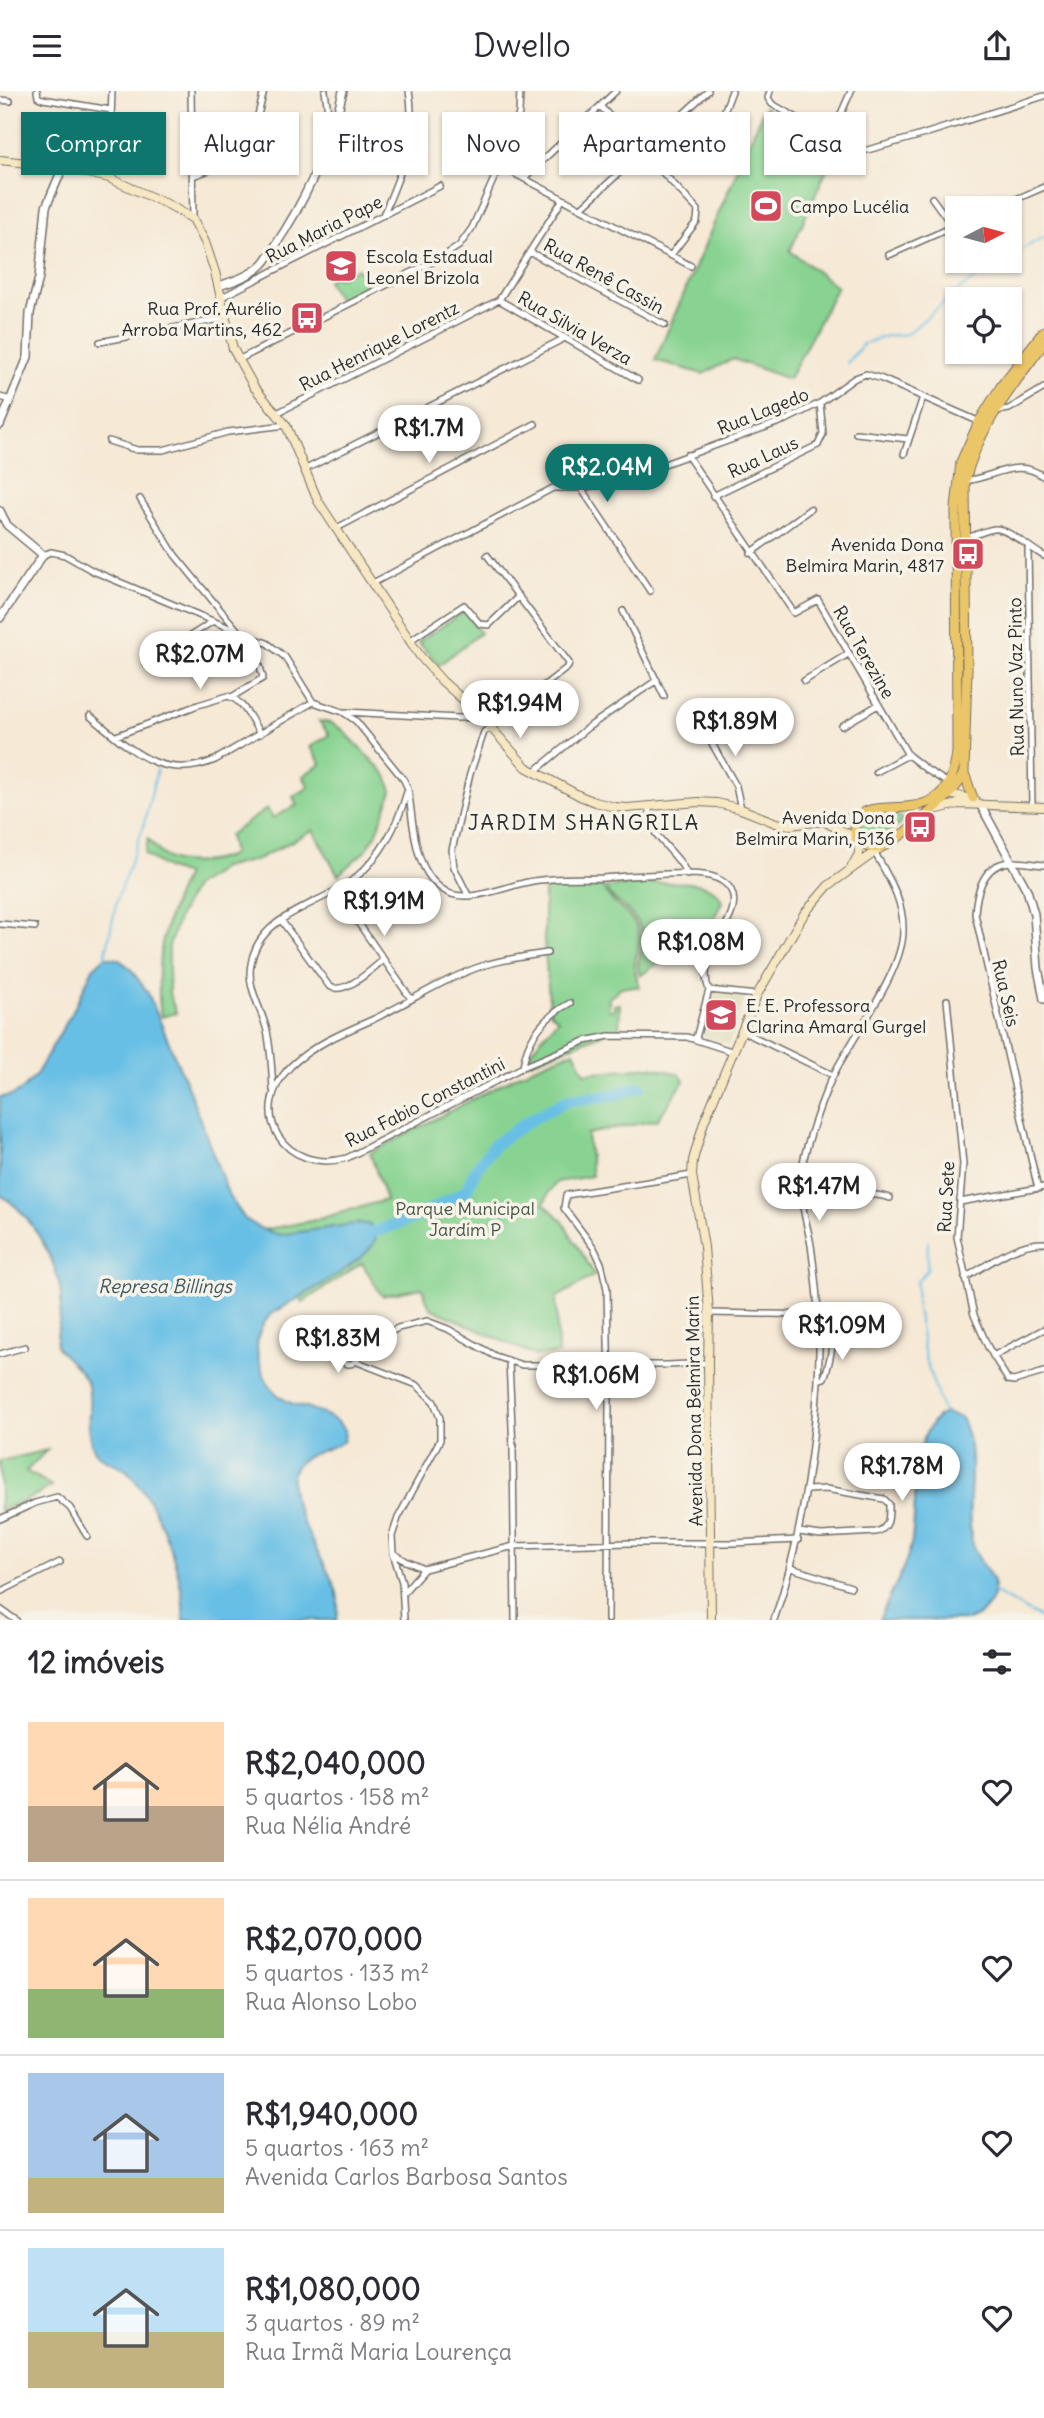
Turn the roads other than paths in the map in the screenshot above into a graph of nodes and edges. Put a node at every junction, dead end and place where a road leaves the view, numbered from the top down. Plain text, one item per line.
1 (37, 91) edge
2 (112, 91) edge
3 (191, 91) edge
4 (264, 91) edge
5 (325, 91) edge
6 (343, 91) edge
7 (409, 91) edge
8 (520, 91) edge
9 (616, 91) edge
10 (708, 91) edge
11 (732, 91) edge
12 (770, 91) edge
13 (851, 91) edge
14 (1044, 96) edge
15 (0, 100) edge
16 (10, 101) dead end
17 (600, 106) junction
18 (111, 110) junction
19 (328, 112) edge
20 (338, 112) edge
21 (518, 112) edge
22 (605, 112) edge
23 (685, 112) edge
24 (724, 112) edge
25 (786, 112) edge
26 (843, 112) edge
27 (866, 152) edge
28 (0, 160) edge
29 (21, 162) edge
30 (60, 175) edge
31 (96, 175) edge
32 (313, 175) edge
33 (496, 175) edge
34 (518, 175) edge
35 (617, 175) edge
36 (664, 175) edge
37 (193, 176) junction
38 (109, 178) junction
39 (524, 178) junction
40 (440, 186) dead end
41 (1044, 187) edge
42 (1022, 197) edge
43 (932, 198) dead end
44 (563, 199) junction
45 (581, 208) junction
46 (945, 214) edge
47 (383, 215) junction
48 (193, 219) junction
49 (945, 230) edge
50 (530, 252) junction
51 (671, 255) junction
52 (889, 255) dead end
53 (262, 265) junction
54 (691, 266) dead end
55 (271, 271) junction
56 (219, 286) junction
57 (222, 297) junction
58 (499, 300) junction
59 (226, 318) junction
60 (664, 325) dead end
61 (1044, 331) edge
62 (565, 338) junction
63 (100, 342) dead end
64 (1044, 343) edge
65 (238, 360) junction
66 (638, 380) dead end
67 (1043, 389) edge
68 (0, 397) edge
69 (923, 397) junction
70 (11, 400) junction
71 (820, 403) junction
72 (996, 408) junction
73 (277, 413) junction
74 (982, 423) junction
75 (535, 424) dead end
76 (0, 425) edge
77 (286, 425) junction
78 (856, 433) dead end
79 (908, 439) junction
80 (109, 441) dead end
81 (904, 454) dead end
82 (687, 455) junction
83 (304, 470) junction
84 (1044, 477) edge
85 (962, 482) junction
86 (580, 488) junction
87 (713, 496) junction
88 (140, 499) dead end
89 (810, 509) dead end
90 (0, 511) edge
91 (335, 529) junction
92 (960, 541) junction
93 (1028, 548) junction
94 (751, 553) junction
95 (43, 555) junction
96 (487, 555) dead end
97 (1044, 556) edge
98 (373, 583) junction
99 (650, 591) dead end
100 (519, 596) junction
101 (623, 611) dead end
102 (0, 618) edge
103 (212, 622) junction
104 (240, 633) junction
105 (409, 641) junction
106 (848, 654) junction
107 (146, 664) dead end
108 (260, 667) dead end
109 (657, 680) junction
110 (803, 681) dead end
111 (664, 696) dead end
112 (232, 697) junction
113 (313, 702) junction
114 (878, 705) junction
115 (343, 712) junction
116 (478, 713) junction
117 (90, 716) dead end
118 (697, 717) dead end
119 (842, 726) dead end
120 (490, 727) junction
121 (114, 734) junction
122 (260, 734) junction
123 (908, 755) junction
124 (534, 772) junction
125 (876, 772) dead end
126 (964, 772) junction
127 (947, 788) junction
128 (408, 789) junction
129 (977, 801) junction
130 (650, 806) junction
131 (1032, 806) junction
132 (1044, 807) edge
133 (741, 809) junction
134 (901, 809) junction
135 (931, 811) junction
136 (858, 817) junction
137 (824, 822) junction
138 (906, 830) junction
139 (858, 839) junction
140 (878, 850) junction
141 (1012, 862) junction
142 (1044, 865) edge
143 (850, 869) junction
144 (687, 875) junction
145 (337, 892) junction
146 (468, 895) junction
147 (281, 920) junction
148 (0, 924) edge
149 (35, 927) dead end
150 (548, 953) dead end
151 (383, 960) junction
152 (709, 990) junction
153 (757, 995) junction
154 (411, 999) junction
155 (1044, 999) edge
156 (947, 1000) dead end
157 (570, 1003) dead end
158 (742, 1031) junction
159 (696, 1038) junction
160 (734, 1052) junction
161 (523, 1067) junction
162 (833, 1075) junction
163 (273, 1091) junction
164 (692, 1175) junction
165 (1041, 1188) edge
166 (890, 1198) dead end
167 (800, 1199) junction
168 (960, 1202) junction
169 (1044, 1243) edge
170 (965, 1278) junction
171 (838, 1311) dead end
172 (709, 1313) junction
173 (818, 1315) junction
174 (1044, 1329) edge
175 (24, 1347) dead end
176 (356, 1352) junction
177 (0, 1354) edge
178 (993, 1356) junction
179 (355, 1361) junction
180 (509, 1362) junction
181 (708, 1363) junction
182 (609, 1365) junction
183 (1044, 1372) edge
184 (817, 1380) junction
185 (807, 1490) junction
186 (0, 1519) edge
187 (799, 1532) junction
188 (87, 1536) dead end
189 (798, 1540) junction
190 (608, 1543) junction
191 (711, 1543) junction
192 (514, 1546) junction
193 (393, 1553) junction
194 (60, 1562) dead end
195 (791, 1567) junction
196 (424, 1569) junction
197 (851, 1587) dead end
198 (0, 1592) edge
199 (403, 1593) junction
200 (0, 1609) edge
201 (16, 1620) edge
202 (404, 1620) edge
203 (515, 1620) edge
204 (608, 1620) edge
205 (711, 1620) edge
206 (774, 1620) edge

1 - 18 street
2 - 18 street
3 - 37 street
4 - 37 street
5 - 19 street
6 - 20 street
7 - 47 street
8 - 21 street
9 - 17 street
10 - 23 street
11 - 24 street
12 - 25 street
13 - 26 street
14 - 27 street
15 - 16 street
17 - 22 street
17 - 39 street
18 - 38 street
28 - 29 main road
30 - 70 street
31 - 38 main road
32 - 53 street
33 - 65 street
34 - 39 street
35 - 45 street
36 - 51 street
37 - 48 street
38 - 48 main road
39 - 44 street
40 - 47 street, Rua Maria Pape
41 - 42 street
43 - 46 street
44 - 45 street
44 - 50 street
45 - 51 street
47 - 55 street, Rua Maria Pape
48 - 56 main road
49 - 52 street
50 - 58 street
50 - 60 street, Rua Renê Cassin
51 - 54 street
53 - 55 street
53 - 56 street
55 - 57 street, Rua Maria Pape
56 - 57 main road
57 - 59 main road
58 - 62 street, Rua Silvia Verza
58 - 73 street, Rua Henrique Lorentz
59 - 63 street
59 - 65 main road
61 - 72 main road
62 - 66 street, Rua Silvia Verza
62 - 83 street
64 - 72 main road
65 - 73 main road
67 - 72 street
68 - 70 street
69 - 71 street, Rua Lagedo
69 - 74 street, Rua Lagedo
69 - 79 street
70 - 76 street
71 - 82 street, Rua Lagedo
71 - 87 street, Rua Laus
72 - 74 main road
73 - 77 main road
74 - 85 main road
75 - 91 street
77 - 80 street
77 - 83 main road
78 - 79 street
79 - 81 street
82 - 86 street, Rua Lagedo
82 - 87 street, Rua Terezine
83 - 91 main road
84 - 85 street
85 - 92 main road
86 - 98 street, Rua Lagedo
86 - 99 street
87 - 94 street, Rua Terezine
88 - 104 street
89 - 94 street
90 - 95 street
91 - 98 main road
92 - 93 street
92 - 126 main road
92 - 127 main road
93 - 97 street
93 - 131 street, Rua Nuno Vaz Pinto
94 - 106 street, Rua Terezine
95 - 102 street
95 - 103 street
96 - 100 street
98 - 105 main road
100 - 105 street
100 - 120 street
101 - 109 street
103 - 104 street
103 - 107 street
104 - 113 street
105 - 116 main road
106 - 110 street
106 - 114 street, Rua Terezine
108 - 112 street
109 - 111 street
109 - 124 street
112 - 121 street
112 - 122 street
113 - 115 street
113 - 122 street
114 - 119 street
114 - 123 street, Rua Terezine
115 - 116 street
115 - 128 street
116 - 120 main road
117 - 121 street
118 - 133 street
120 - 124 main road
120 - 146 street
121 - 122 street
123 - 125 street
123 - 127 street, Rua Terezine
124 - 130 main road
126 - 127 main road, Avenida Dona Belmira Marin
126 - 129 main road
127 - 129 main road
127 - 134 main road, Avenida Dona Belmira Marin
127 - 135 main road, Avenida Dona Belmira Marin
128 - 145 street
128 - 146 street
129 - 131 main road
129 - 135 main road
129 - 141 street
130 - 133 main road
130 - 144 street
131 - 132 main road
133 - 137 main road
134 - 136 main road, Avenida Dona Belmira Marin
134 - 138 main road
135 - 138 main road, Avenida Dona Belmira Marin
136 - 137 main road
136 - 139 main road
137 - 139 main road
138 - 140 main road, Avenida Dona Belmira Marin
139 - 140 main road
139 - 143 main road
140 - 143 main road, Avenida Dona Belmira Marin
140 - 162 street
141 - 142 street
141 - 155 street
141 - 165 street, Rua Seis
143 - 153 main road, Avenida Dona Belmira Marin
144 - 146 street
144 - 152 street
145 - 147 street
145 - 151 street
147 - 151 street
147 - 163 street, Rua Fabio Constantini
148 - 149 street
150 - 154 street
151 - 154 street
152 - 153 street
152 - 159 street
153 - 158 main road, Avenida Dona Belmira Marin
154 - 163 street
156 - 168 street, Rua Sete
157 - 161 street
158 - 160 main road, Avenida Dona Belmira Marin
158 - 162 street
159 - 160 street, Rua Fabio Constantini
159 - 161 street, Rua Fabio Constantini
160 - 164 main road, Avenida Dona Belmira Marin
161 - 163 street, Rua Fabio Constantini
162 - 167 street
164 - 172 main road, Avenida Dona Belmira Marin
164 - 182 street
165 - 168 street
166 - 167 street
167 - 173 street
168 - 170 street, Rua Sete
169 - 170 street
170 - 178 street, Rua Sete
171 - 184 street
172 - 173 street
172 - 181 main road, Avenida Dona Belmira Marin
173 - 184 street
174 - 178 street
175 - 177 street
176 - 179 street
176 - 179 street
176 - 180 street
178 - 183 street, Rua Sete
179 - 193 street
180 - 182 street
180 - 192 street
181 - 182 street
181 - 191 main road, Avenida Dona Belmira Marin
182 - 190 street
184 - 185 street
185 - 187 street
185 - 187 street
186 - 188 street
187 - 189 street
189 - 191 street
189 - 195 street
190 - 191 street
190 - 192 street
190 - 204 street
191 - 205 main road, Avenida Dona Belmira Marin
192 - 196 street
192 - 203 street
193 - 196 street
193 - 199 street
194 - 198 street
195 - 197 street
195 - 206 street
196 - 199 street
199 - 202 street
200 - 201 street

